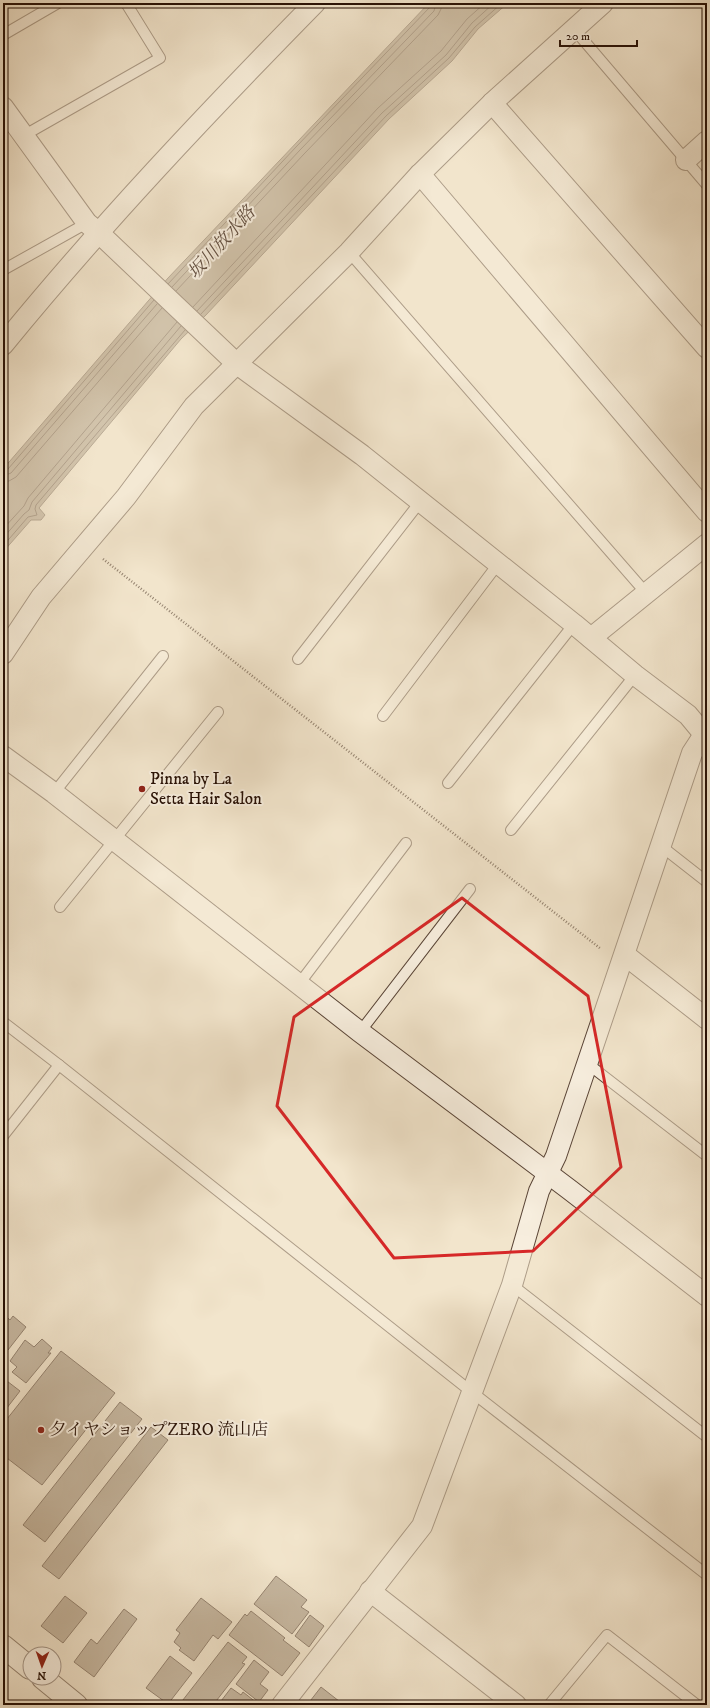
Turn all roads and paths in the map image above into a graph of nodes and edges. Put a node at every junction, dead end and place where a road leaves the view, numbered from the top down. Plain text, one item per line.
1 (58, 3) edge
2 (126, 3) edge
3 (315, 3) edge
4 (603, 3) edge
5 (574, 29) junction
6 (3, 35) edge
7 (492, 103) junction
8 (3, 107) edge
9 (24, 136) junction
10 (707, 141) edge
11 (686, 160) junction
12 (420, 174) junction
13 (707, 185) edge
14 (93, 228) junction
15 (349, 252) junction
16 (3, 270) edge
17 (3, 345) edge
18 (707, 348) edge
19 (237, 364) junction
20 (420, 502) junction
21 (707, 512) edge
22 (707, 544) edge
23 (85, 545) junction
24 (498, 564) junction
25 (646, 593) junction
26 (574, 624) junction
27 (591, 638) junction
28 (3, 654) edge
29 (163, 656) dead end
30 (298, 659) dead end
31 (636, 676) junction
32 (218, 712) dead end
33 (383, 716) dead end
34 (706, 734) edge
35 (3, 756) edge
36 (448, 783) dead end
37 (54, 793) junction
38 (511, 830) dead end
39 (115, 840) junction
40 (406, 843) dead end
41 (661, 846) junction
42 (707, 882) edge
43 (470, 889) dead end
44 (60, 907) dead end
45 (623, 960) junction
46 (299, 984) junction
47 (707, 1019) edge
48 (3, 1022) edge
49 (360, 1032) junction
50 (588, 1064) junction
51 (59, 1065) junction
52 (3, 1136) edge
53 (707, 1156) edge
54 (547, 1173) junction
55 (512, 1285) junction
56 (707, 1296) edge
57 (473, 1393) junction
58 (707, 1437) edge
59 (707, 1575) edge
60 (370, 1591) junction
61 (3, 1646) edge
62 (22, 1661) edge
63 (53, 1686) edge
64 (76, 1705) edge
65 (282, 1705) edge
66 (516, 1705) edge
67 (549, 1705) edge
68 (697, 1705) edge

1 - 6 lane
2 - 9 lane
3 - 14 street
4 - 5 street
5 - 7 street
5 - 11 lane
7 - 12 street
7 - 18 street
8 - 9 street
9 - 14 street
10 - 11 street
11 - 13 lane
12 - 15 street
12 - 21 street
14 - 16 lane
14 - 17 street
14 - 19 street
15 - 19 street
15 - 25 lane
19 - 20 street
19 - 23 street
20 - 24 street
20 - 30 lane
22 - 25 street
23 - 28 street
23 - 45 path
24 - 26 street
24 - 33 lane
25 - 27 street
26 - 27 street
26 - 36 lane
27 - 31 street
29 - 37 lane
31 - 34 street
31 - 38 lane
32 - 39 lane
34 - 41 street
35 - 37 street
37 - 39 street
39 - 44 lane
39 - 46 street
40 - 46 lane
41 - 42 lane
41 - 45 street
43 - 49 lane
45 - 47 street
45 - 50 street
46 - 49 street
48 - 51 lane
49 - 54 street
50 - 53 lane
50 - 54 street
51 - 52 lane
51 - 57 lane
54 - 55 street
54 - 56 street
55 - 57 street
55 - 58 lane
57 - 59 lane
57 - 60 street
60 - 65 street
60 - 66 street
61 - 62 street
63 - 64 street
67 - 68 lane

